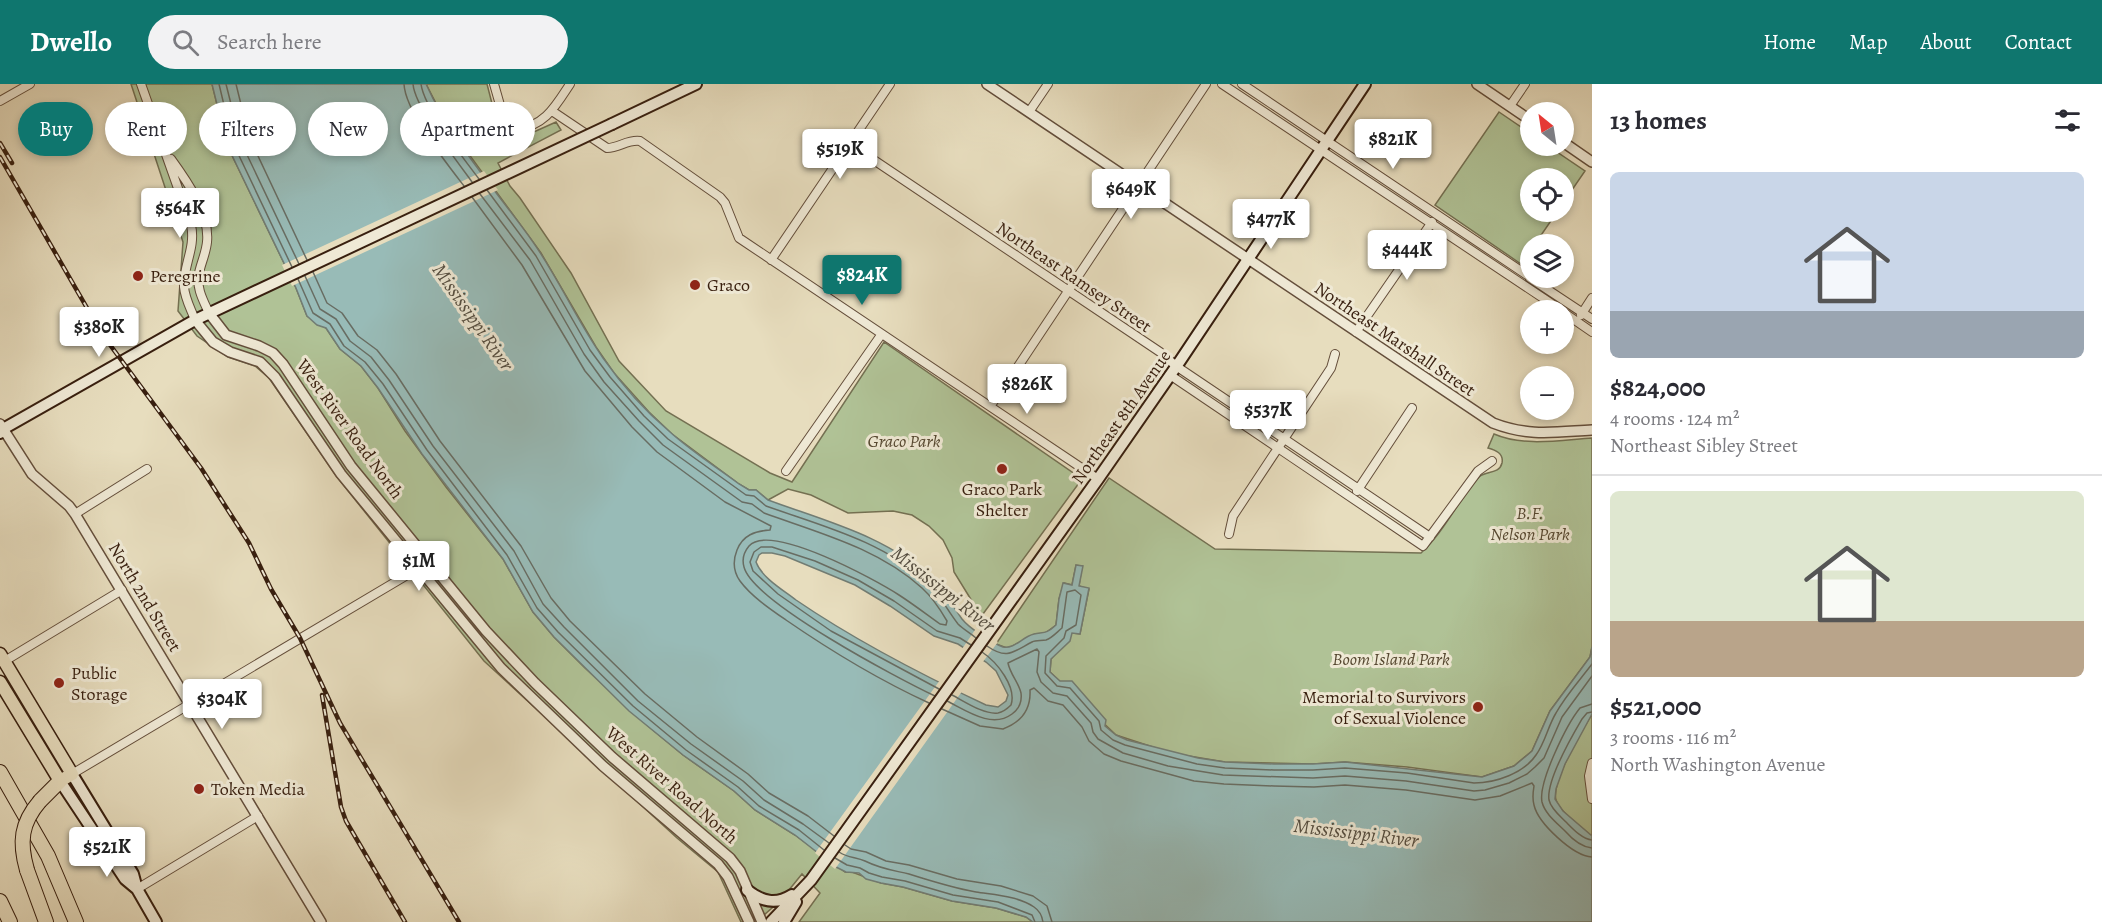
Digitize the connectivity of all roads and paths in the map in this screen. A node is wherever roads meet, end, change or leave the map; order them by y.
1 (30, 84) edge
2 (141, 84) edge
3 (494, 84) edge
4 (570, 84) edge
5 (696, 84) edge
6 (890, 84) edge
7 (987, 84) edge
8 (1048, 84) edge
9 (1206, 84) edge
10 (1222, 84) edge
11 (1242, 84) edge
12 (1365, 84) edge
13 (1477, 84) edge
14 (1525, 84) edge
15 (0, 101) edge
16 (147, 102) edge
17 (1510, 106) junction
18 (552, 111) junction
19 (1029, 112) junction
20 (1520, 113) edge
21 (850, 144) junction
22 (1324, 146) junction
23 (1574, 150) edge
24 (167, 156) edge
25 (168, 156) edge
26 (1592, 162) edge
27 (1138, 186) junction
28 (1437, 214) junction
29 (1430, 224) junction
30 (1247, 259) junction
31 (771, 260) junction
32 (1520, 271) edge
33 (1545, 288) edge
34 (1068, 292) junction
35 (1592, 298) edge
36 (1545, 300) edge
37 (1582, 312) junction
38 (209, 313) junction
39 (1592, 319) edge
40 (195, 320) junction
41 (1576, 321) joint
42 (1356, 332) junction
43 (1592, 332) edge
44 (881, 334) junction
45 (1335, 354) dead end
46 (1173, 370) junction
47 (990, 406) junction
48 (1412, 408) dead end
49 (1, 429) edge
50 (1592, 430) edge
51 (1284, 438) junction
52 (1279, 447) junction
53 (1492, 461) dead end
54 (147, 469) dead end
55 (786, 471) dead end
56 (1098, 479) junction
57 (1358, 488) junction
58 (1353, 497) junction
59 (75, 514) junction
60 (1229, 534) dead end
61 (1430, 537) junction
62 (429, 562) junction
63 (418, 568) junction
64 (122, 590) junction
65 (2, 660) edge
66 (0, 682) edge
67 (190, 704) junction
68 (612, 757) junction
69 (1592, 763) edge
70 (603, 766) junction
71 (0, 772) edge
72 (66, 778) junction
73 (1592, 799) edge
74 (258, 816) junction
75 (690, 824) junction
76 (682, 834) junction
77 (808, 883) junction
78 (137, 889) junction
79 (747, 890) junction
80 (0, 901) edge
81 (10, 922) edge
82 (46, 922) edge
83 (76, 922) edge
84 (156, 922) edge
85 (321, 922) edge
86 (749, 922) edge
87 (762, 922) edge
88 (771, 922) edge
89 (784, 922) edge

1 - 15 street
2 - 16 street, West River Road North
3 - 18 street
4 - 18 street
5 - 38 main road, bridge
6 - 21 street
7 - 19 street, Northeast Marshall Street
8 - 19 street
9 - 27 street
10 - 22 street
11 - 22 street
12 - 22 main road, Northeast 8th Avenue
13 - 17 street
14 - 17 street
17 - 20 street
18 - 31 street
19 - 27 street, Northeast Marshall Street
21 - 31 street
21 - 34 street, Northeast Ramsey Street
22 - 28 street
22 - 29 street
22 - 30 main road, Northeast 8th Avenue
23 - 26 street
24 - 40 street, West River Road North
25 - 38 street, West River Road North
27 - 30 street, Northeast Marshall Street
27 - 34 street
28 - 29 street
28 - 32 street
29 - 36 street
29 - 42 street
30 - 42 street, Northeast Marshall Street
30 - 46 main road, Northeast 8th Avenue
31 - 44 street
33 - 37 street
34 - 46 street, Northeast Ramsey Street
34 - 47 street
35 - 37 street
37 - 39 street
37 - 41 street
38 - 40 main road
38 - 62 street, West River Road North
40 - 49 main road
40 - 63 street, West River Road North
41 - 43 street
42 - 50 street, Northeast Marshall Street
44 - 47 street
44 - 55 street
45 - 51 street
46 - 51 street, Northeast Ramsey Street
46 - 52 street, Northeast Ramsey Street
46 - 56 main road, Northeast 8th Avenue
47 - 56 street
48 - 57 street
49 - 59 street, North 2nd Street
51 - 52 street
51 - 57 street, Northeast Ramsey Street
52 - 58 street, Northeast Ramsey Street
52 - 60 street
53 - 61 street
54 - 59 street
56 - 77 main road, Northeast 8th Avenue
57 - 58 street
57 - 61 street, Northeast Ramsey Street
58 - 61 street, Northeast Ramsey Street
59 - 64 street, North 2nd Street
62 - 63 street
62 - 68 street, West River Road North
63 - 67 street
63 - 70 street, West River Road North
64 - 65 street
64 - 67 street, North 2nd Street
65 - 72 main road
66 - 72 main road
67 - 72 street
67 - 74 street, North 2nd Street
68 - 70 street
68 - 75 street, West River Road North
69 - 73 street
70 - 76 street, West River Road North
71 - 83 highway
72 - 78 main road
72 - 82 highway, bridge
74 - 78 street
74 - 85 street, North 2nd Street
75 - 76 street
75 - 79 street, West River Road North
76 - 86 street, West River Road North
77 - 79 main road
77 - 88 main road
77 - 89 main road
78 - 84 main road
79 - 87 street, West River Road North
80 - 81 highway

